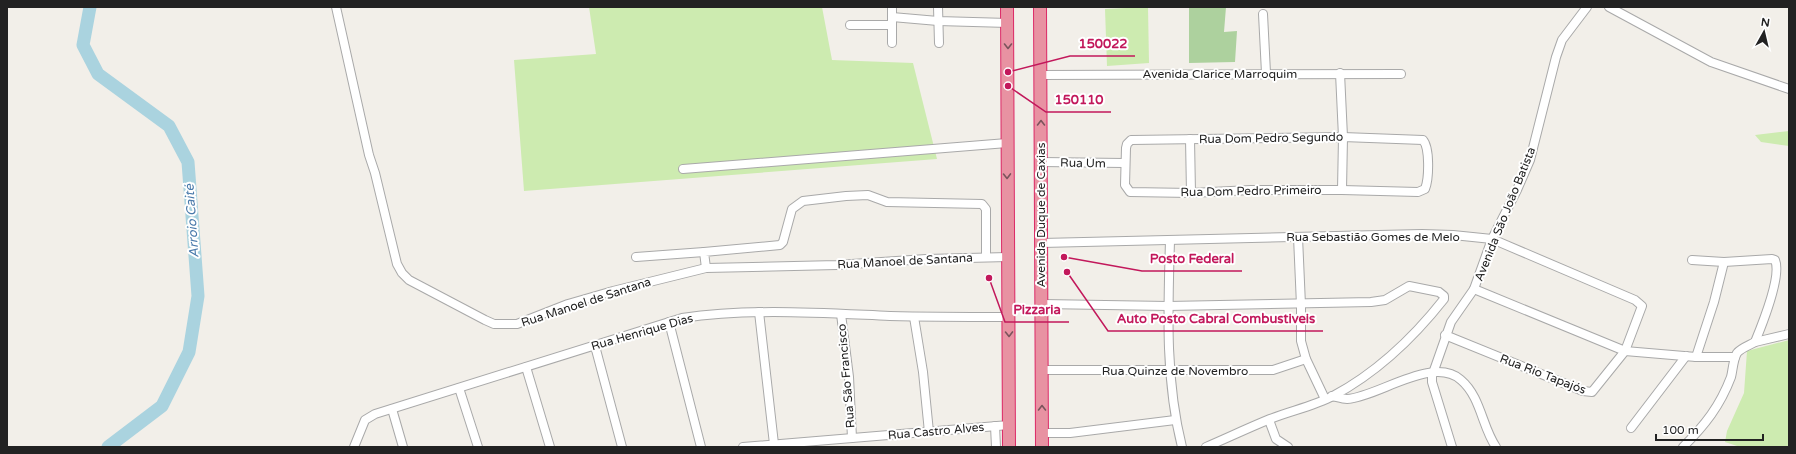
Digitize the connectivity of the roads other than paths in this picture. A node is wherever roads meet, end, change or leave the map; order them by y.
1 (336, 7) edge
2 (892, 7) edge
3 (938, 7) edge
4 (1008, 7) edge
5 (1040, 7) edge
6 (1587, 7) edge
7 (1609, 7) edge
8 (1263, 14) dead end
9 (892, 21) junction
10 (938, 21) junction
11 (1008, 23) junction
12 (850, 25) dead end
13 (892, 43) dead end
14 (939, 43) dead end
15 (1266, 73) junction
16 (1340, 73) junction
17 (1401, 74) dead end
18 (1040, 75) junction
19 (1789, 89) edge
20 (1343, 136) junction
21 (1190, 139) junction
22 (1007, 143) junction
23 (1126, 148) joint
24 (1041, 162) junction
25 (1124, 163) junction
26 (683, 169) dead end
27 (1342, 190) junction
28 (1418, 192) joint
29 (1191, 193) junction
30 (1298, 236) junction
31 (1492, 239) junction
32 (1170, 241) junction
33 (1042, 243) junction
34 (704, 252) junction
35 (636, 257) dead end
36 (986, 257) junction
37 (1008, 257) junction
38 (1692, 260) dead end
39 (1724, 262) junction
40 (706, 268) junction
41 (1474, 289) junction
42 (1042, 304) junction
43 (1301, 305) junction
44 (1168, 306) junction
45 (759, 312) junction
46 (840, 314) junction
47 (914, 317) junction
48 (1008, 317) junction
49 (670, 322) junction
50 (1789, 334) edge
51 (1445, 335) junction
52 (1755, 342) junction
53 (595, 346) junction
54 (1625, 351) junction
55 (1686, 356) junction
56 (1696, 356) junction
57 (1735, 357) junction
58 (1306, 358) junction
59 (526, 367) junction
60 (1042, 370) junction
61 (1170, 370) junction
62 (1433, 373) junction
63 (459, 388) junction
64 (1328, 397) junction
65 (392, 409) junction
66 (1175, 420) junction
67 (1269, 420) junction
68 (1009, 425) junction
69 (996, 426) junction
70 (1631, 428) dead end
71 (929, 432) junction
72 (1042, 433) junction
73 (852, 438) junction
74 (774, 444) junction
75 (354, 447) edge
76 (403, 447) edge
77 (478, 447) edge
78 (550, 447) edge
79 (622, 447) edge
80 (701, 447) edge
81 (743, 447) edge
82 (996, 447) edge
83 (1009, 447) edge
84 (1042, 447) edge
85 (1182, 447) edge
86 (1206, 447) edge
87 (1288, 447) edge
88 (1452, 447) edge
89 (1496, 447) edge
90 (1683, 447) edge

1 - 40 street, Rua Manoel de Santana
2 - 9 street
3 - 10 street
4 - 11 highway
5 - 18 highway, Avenida Duque de Caxias
6 - 31 street, Avenida São João Batista
7 - 19 street
8 - 15 street
9 - 10 street
9 - 12 street
9 - 13 street
10 - 11 street
10 - 14 street
11 -> 22 highway
15 - 16 street, Avenida Clarice Marroquim
15 - 18 street, Avenida Clarice Marroquim
16 - 17 street, Avenida Clarice Marroquim
16 - 20 street
24 -> 18 highway, Avenida Duque de Caxias
20 - 21 street, Rua Dom Pedro Segundo
20 - 27 street
20 - 28 street, Rua Dom Pedro Segundo
21 - 23 street, Rua Dom Pedro Segundo
21 - 29 street
22 - 26 street
22 -> 37 highway
23 - 25 street, Rua Dom Pedro Primeiro
24 - 25 street, Rua Um
24 - 33 highway, Avenida Duque de Caxias
25 - 29 street, Rua Dom Pedro Primeiro
27 - 28 street, Rua Dom Pedro Primeiro
27 - 29 street, Rua Dom Pedro Primeiro
30 - 31 street, Rua Sebastião Gomes de Melo
30 - 32 street, Rua Sebastião Gomes de Melo
30 - 43 street
31 - 41 street, Avenida São João Batista
31 - 54 street, Rua Sebastião Gomes de Melo
32 - 33 street, Rua Sebastião Gomes de Melo
32 - 44 street
33 - 42 highway, Avenida Duque de Caxias
34 - 35 street
34 - 36 street
34 - 40 street
36 - 37 street, Rua Manoel de Santana
36 - 40 street, Rua Manoel de Santana
37 - 48 highway
38 - 39 street
39 - 52 street
39 - 56 street
41 - 51 street, Avenida São João Batista
41 - 54 street
42 - 44 street
42 - 60 highway, Avenida Duque de Caxias
43 - 44 street
43 - 58 street
43 - 64 street
44 - 61 street
45 - 46 street, Rua Henrique Dias
45 - 49 street, Rua Henrique Dias
45 - 74 street
46 - 47 street, Rua Henrique Dias
46 - 73 street, Rua São Francisco
47 - 48 street, Rua Henrique Dias
47 - 71 street
48 -> 68 highway
49 - 53 street, Rua Henrique Dias
49 - 80 street
50 - 52 street
51 - 54 street, Rua Rio Tapajós
51 - 62 street, Avenida São João Batista
52 - 57 street
53 - 59 street, Rua Henrique Dias
53 - 79 street
54 - 55 street
55 - 56 street
55 - 70 street
56 - 57 street
57 - 90 street
58 - 61 street, Rua Quinze de Novembro
58 - 64 street
59 - 63 street, Rua Henrique Dias
59 - 78 street
60 - 61 street, Rua Quinze de Novembro
72 -> 60 highway, Avenida Duque de Caxias
61 - 66 street
62 - 64 street
62 - 88 street
62 - 89 street
63 - 65 street, Rua Henrique Dias
63 - 77 street
64 - 67 street
65 - 75 street, Rua Henrique Dias
65 - 76 street
66 - 72 street
66 - 85 street
67 - 86 street
67 - 87 street
68 - 69 street, Rua Castro Alves
68 - 83 highway
69 - 71 street, Rua Castro Alves
69 - 82 street
71 - 73 street, Rua Castro Alves
72 - 84 highway, Avenida Duque de Caxias
73 - 74 street, Rua Castro Alves
74 - 81 street, Rua Castro Alves

